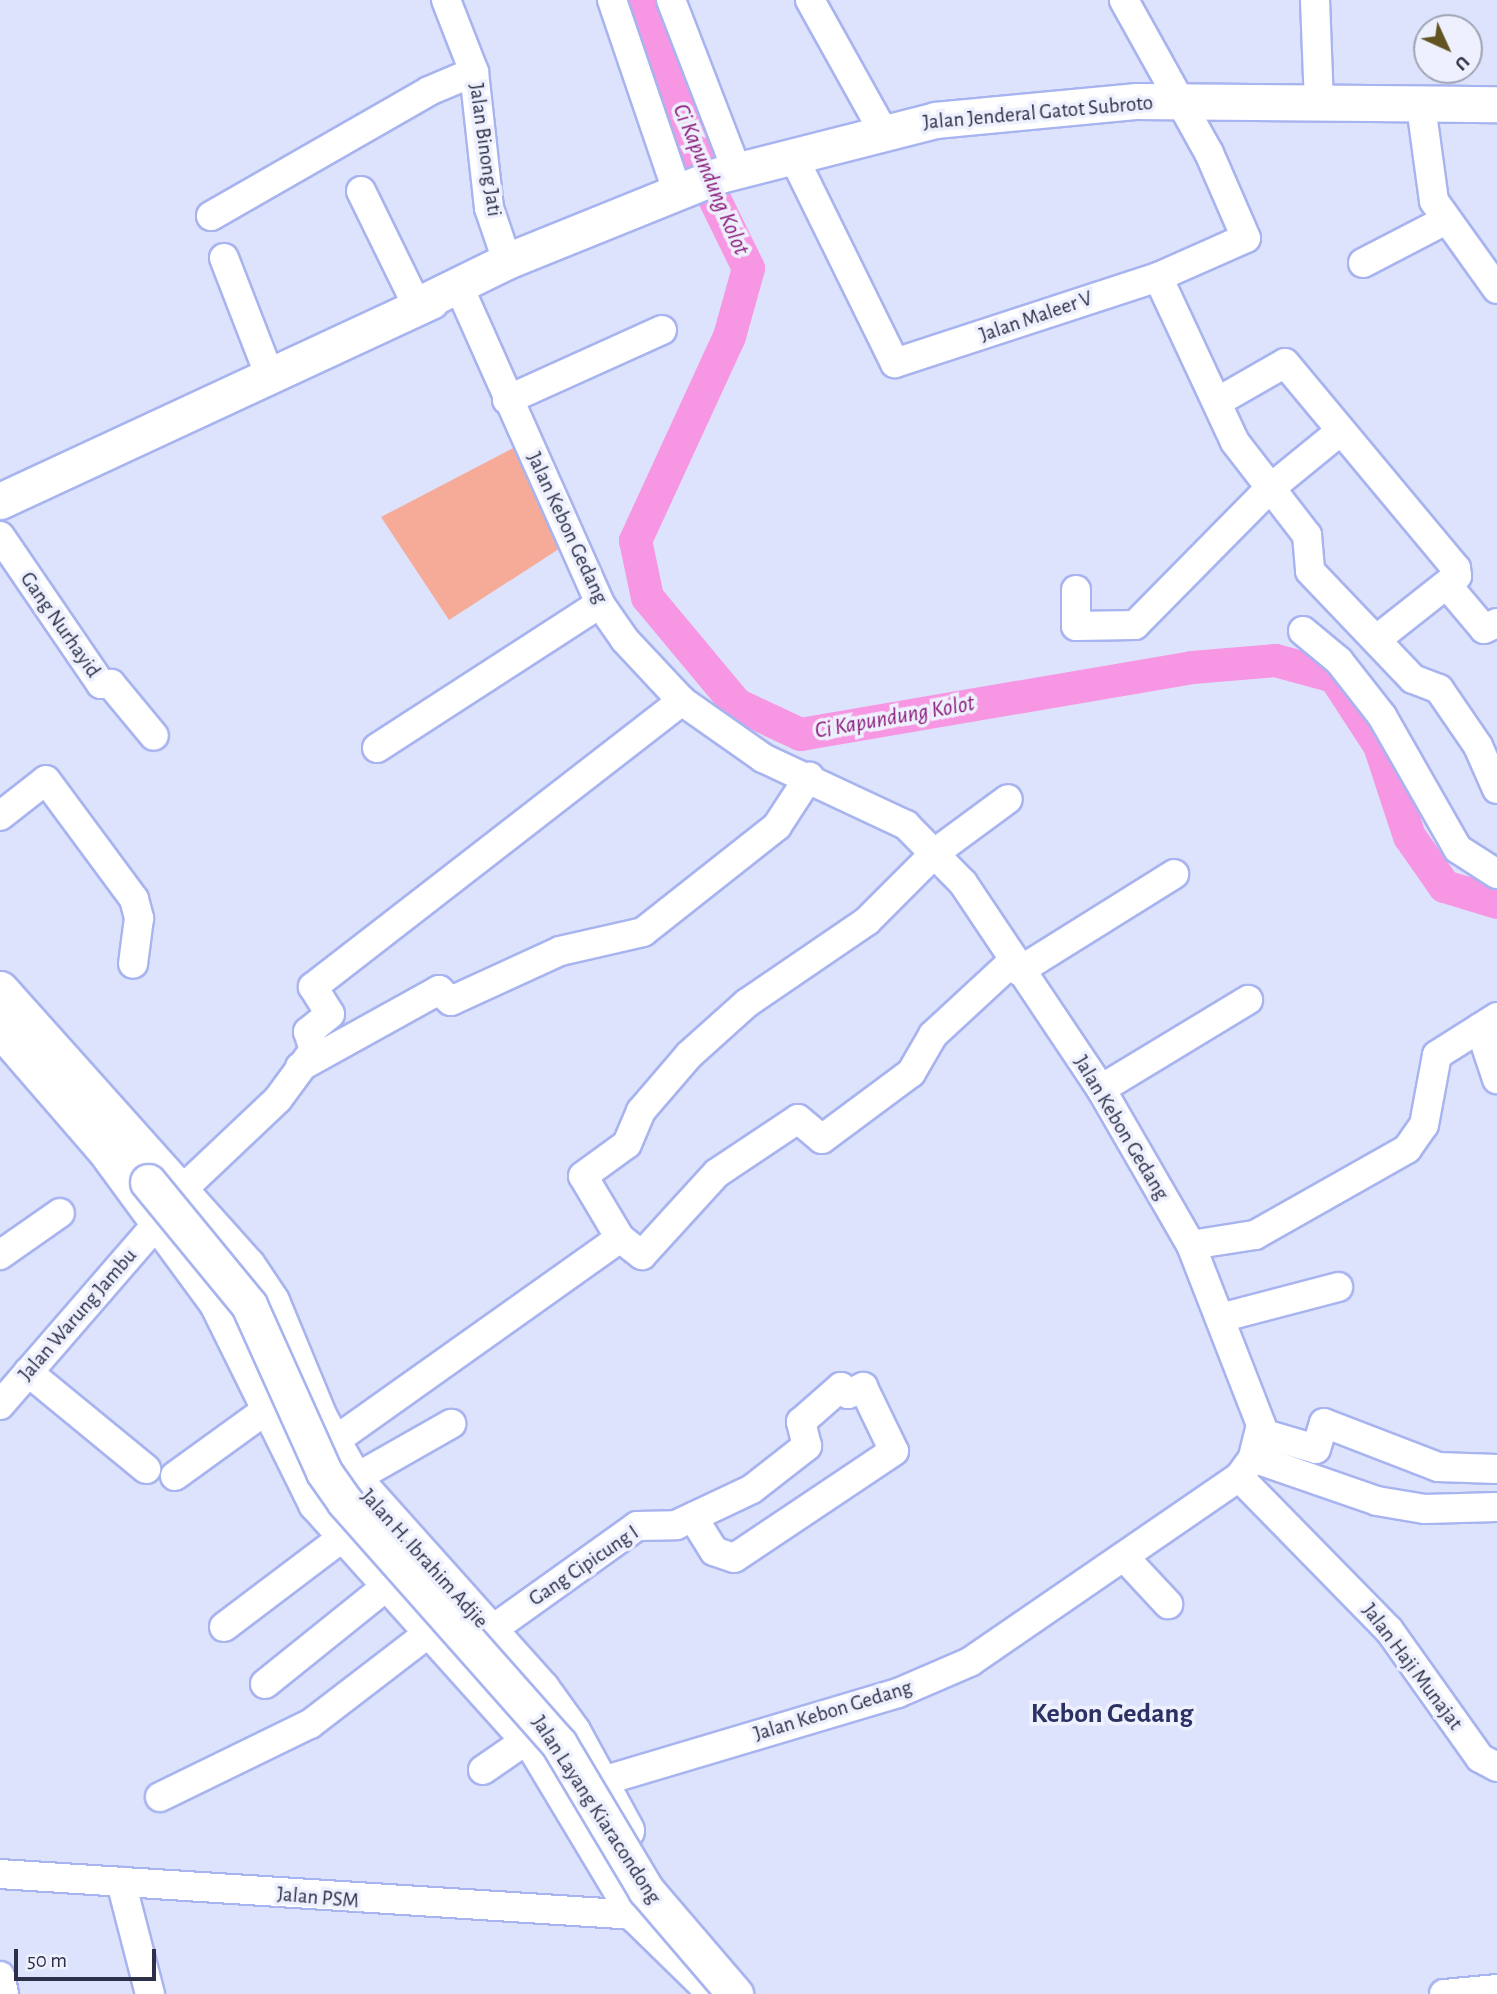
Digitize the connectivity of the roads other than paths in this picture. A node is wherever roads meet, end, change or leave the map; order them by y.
1 (446, 0) edge
2 (612, 0) edge
3 (671, 0) edge
4 (810, 0) edge
5 (1124, 0) edge
6 (1315, 0) edge
7 (474, 72) junction
8 (1178, 101) junction
9 (1497, 104) edge
10 (1319, 105) junction
11 (1421, 106) junction
12 (883, 131) junction
13 (793, 156) junction
14 (729, 173) junction
15 (680, 190) junction
16 (361, 191) dead end
17 (211, 216) dead end
18 (1444, 221) junction
19 (224, 258) dead end
20 (513, 260) junction
21 (1363, 263) dead end
22 (1158, 277) junction
23 (460, 289) junction
24 (1497, 289) edge
25 (413, 305) junction
26 (662, 330) dead end
27 (269, 374) junction
28 (507, 400) junction
29 (1217, 402) junction
30 (204, 405) junction
31 (1338, 433) junction
32 (1267, 491) junction
33 (0, 494) edge
34 (0, 501) edge
35 (0, 536) edge
36 (1447, 585) junction
37 (1076, 590) dead end
38 (600, 604) junction
39 (1497, 623) edge
40 (1303, 631) dead end
41 (1376, 640) junction
42 (682, 701) junction
43 (154, 736) dead end
44 (377, 748) dead end
45 (806, 772) junction
46 (1497, 789) edge
47 (1008, 799) dead end
48 (0, 816) edge
49 (936, 852) junction
50 (1495, 869) edge
51 (1174, 874) dead end
52 (134, 964) dead end
53 (1016, 966) junction
54 (0, 989) edge
55 (1248, 1000) dead end
56 (1489, 1022) edge
57 (0, 1029) edge
58 (298, 1072) junction
59 (1497, 1079) edge
60 (1101, 1089) junction
61 (114, 1143) junction
62 (184, 1188) junction
63 (60, 1213) dead end
64 (156, 1225) junction
65 (620, 1238) junction
66 (4, 1243) edge
67 (1191, 1245) junction
68 (1338, 1287) dead end
69 (1224, 1317) junction
70 (10, 1387) edge
71 (269, 1408) junction
72 (451, 1424) dead end
73 (333, 1442) junction
74 (1251, 1456) junction
75 (146, 1469) dead end
76 (1497, 1469) edge
77 (175, 1476) dead end
78 (354, 1479) junction
79 (1497, 1507) edge
80 (693, 1517) junction
81 (343, 1537) junction
82 (1126, 1559) junction
83 (388, 1585) junction
84 (1168, 1604) dead end
85 (224, 1627) dead end
86 (431, 1631) junction
87 (489, 1632) junction
88 (265, 1684) dead end
89 (528, 1740) junction
90 (1497, 1766) edge
91 (483, 1770) dead end
92 (602, 1782) junction
93 (160, 1797) dead end
94 (0, 1874) edge
95 (121, 1882) junction
96 (662, 1889) junction
97 (635, 1912) junction
98 (0, 1976) edge
99 (1497, 1989) edge
100 (748, 1993) edge
101 (1448, 1993) edge
102 (4, 1994) edge
103 (149, 1994) edge
104 (717, 1994) edge

1 - 7 street, Jalan Binong Jati
2 - 15 street
3 - 14 street
4 - 12 street
5 - 8 street
6 - 10 street
7 - 17 street
7 - 20 street, Jalan Binong Jati
8 - 10 main road, Jalan Jenderal Gatot Subroto
8 - 12 main road, Jalan Jenderal Gatot Subroto
8 - 22 street, Jalan Maleer V
9 - 11 main road, Jalan Jenderal Gatot Subroto
10 - 11 main road, Jalan Jenderal Gatot Subroto
11 - 18 street
12 - 13 main road, Jalan Jenderal Gatot Subroto
13 - 14 main road, Jalan Jenderal Gatot Subroto
13 - 22 street, Jalan Maleer V
14 - 15 main road, Jalan Jenderal Gatot Subroto
15 - 20 main road, Jalan Jenderal Gatot Subroto
16 - 25 street
18 - 21 street
18 - 24 street
19 - 27 street
20 - 23 main road, Jalan Jenderal Gatot Subroto
20 - 25 main road, Jalan Jenderal Gatot Subroto
22 - 29 street
23 - 25 main road, Jalan Jenderal Gatot Subroto
23 - 28 street, Jalan Kebon Gedang
25 - 27 main road, Jalan Jenderal Gatot Subroto
26 - 28 street
27 - 30 main road, Jalan Jenderal Gatot Subroto
28 - 38 street, Jalan Kebon Gedang
29 - 31 street
29 - 32 street
30 - 33 main road, Jalan Jenderal Gatot Subroto
30 - 34 main road, Jalan Jenderal Gatot Subroto
31 - 32 street
31 - 36 street
32 - 37 street
32 - 41 street
35 - 43 street, Gang Nurhayid
36 - 39 street
36 - 41 street
38 - 42 street, Jalan Kebon Gedang
38 - 44 street
40 - 50 street
41 - 46 street
42 - 45 street, Jalan Kebon Gedang
42 - 58 street
45 - 49 street, Jalan Kebon Gedang
45 - 58 street
47 - 49 street
48 - 52 street
49 - 53 street, Jalan Kebon Gedang
49 - 65 street
51 - 53 street
53 - 60 street, Jalan Kebon Gedang
53 - 65 street
54 - 61 main road, Jalan H. Ibrahim Adjie
55 - 60 street
56 - 59 street
56 - 67 street
57 - 61 main road, Jalan H. Ibrahim Adjie
58 - 62 street
60 - 67 street, Jalan Kebon Gedang
61 - 62 main road, Jalan H. Ibrahim Adjie
61 - 64 main road, Jalan H. Ibrahim Adjie
61 - 100 main road, Jalan Layang Kiaracondong, bridge
62 - 73 main road, Jalan H. Ibrahim Adjie
63 - 66 street
64 - 70 street, Jalan Warung Jambu
64 - 71 main road, Jalan H. Ibrahim Adjie
65 - 73 street
67 - 69 street, Jalan Kebon Gedang
68 - 69 street
69 - 74 street, Jalan Kebon Gedang
70 - 75 street
71 - 77 street
71 - 81 main road, Jalan H. Ibrahim Adjie
72 - 78 street
73 - 78 main road, Jalan H. Ibrahim Adjie
74 - 76 street
74 - 79 street
74 - 82 street, Jalan Kebon Gedang
74 - 90 street, Jalan Haji Munajat
78 - 87 main road, Jalan H. Ibrahim Adjie
80 - 80 street, Gang Cipicung I
80 - 87 street, Gang Cipicung I
81 - 83 main road, Jalan H. Ibrahim Adjie
81 - 85 street
82 - 84 street
82 - 92 street, Jalan Kebon Gedang
83 - 86 main road, Jalan H. Ibrahim Adjie
83 - 88 street
86 - 89 main road, Jalan H. Ibrahim Adjie
86 - 93 street
87 - 92 main road, Jalan H. Ibrahim Adjie
89 - 91 street
89 - 97 main road, Jalan H. Ibrahim Adjie
92 - 96 main road, Jalan H. Ibrahim Adjie
94 - 95 street, Jalan PSM
95 - 97 street, Jalan PSM
95 - 103 street
96 - 97 main road
96 - 100 main road, Jalan H. Ibrahim Adjie
97 - 104 main road, Jalan H. Ibrahim Adjie
98 - 102 street
99 - 101 street

